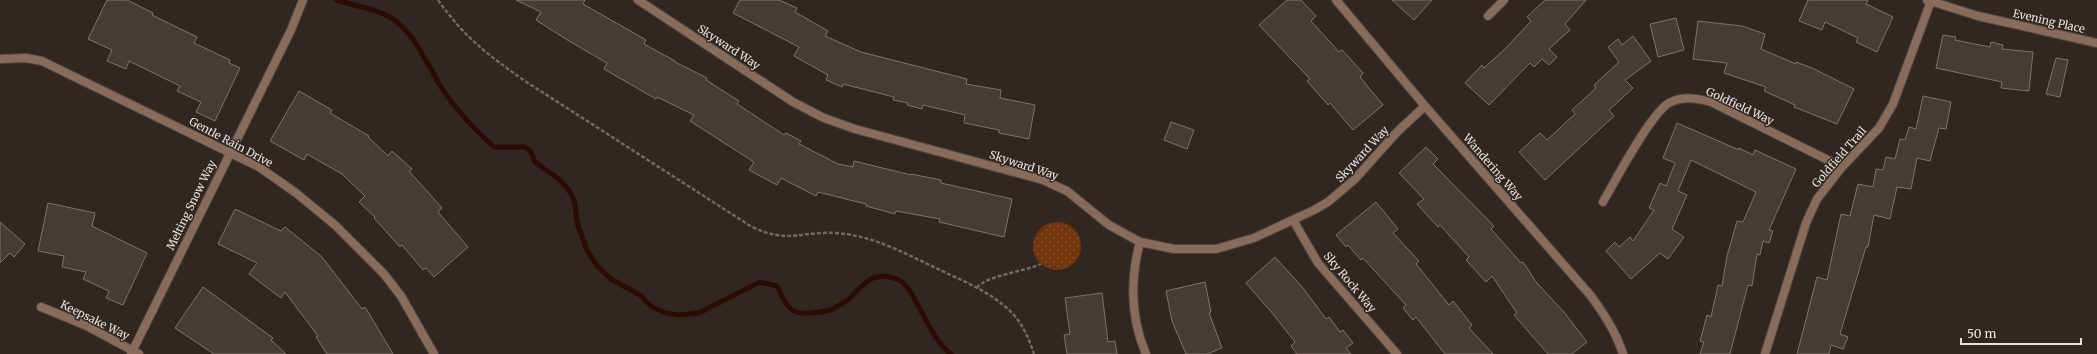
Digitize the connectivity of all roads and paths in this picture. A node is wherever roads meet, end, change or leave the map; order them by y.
1 (302, 0) edge
2 (438, 0) edge
3 (638, 0) edge
4 (1336, 0) edge
5 (1504, 0) edge
6 (1929, 1) edge
7 (1488, 16) dead end
8 (2097, 43) edge
9 (0, 59) edge
10 (1425, 106) junction
11 (230, 152) junction
12 (1842, 167) junction
13 (1603, 202) dead end
14 (1293, 220) junction
15 (1140, 242) junction
16 (1041, 264) dead end
17 (977, 288) junction
18 (40, 306) dead end
19 (134, 353) edge
20 (434, 354) edge
21 (1034, 354) edge
22 (1146, 354) edge
23 (1397, 354) edge
24 (1623, 354) edge
25 (1766, 354) edge

1 - 11 street, Melting Snow Way
2 - 17 path
3 - 15 street, Skyward Way
4 - 10 street, Wandering Way
5 - 7 street
6 - 8 street, Evening Place
6 - 12 street, Goldfield Trail
9 - 11 street, Gentle Rain Drive
10 - 14 street, Skyward Way
10 - 24 street, Wandering Way
11 - 19 street, Melting Snow Way
11 - 20 street, Gentle Rain Drive
12 - 13 street, Goldfield Way
12 - 25 street, Goldfield Trail
14 - 15 street, Skyward Way
14 - 23 street, Sky Rock Way
15 - 22 street
16 - 17 path
17 - 21 path
18 - 19 street, Keepsake Way

